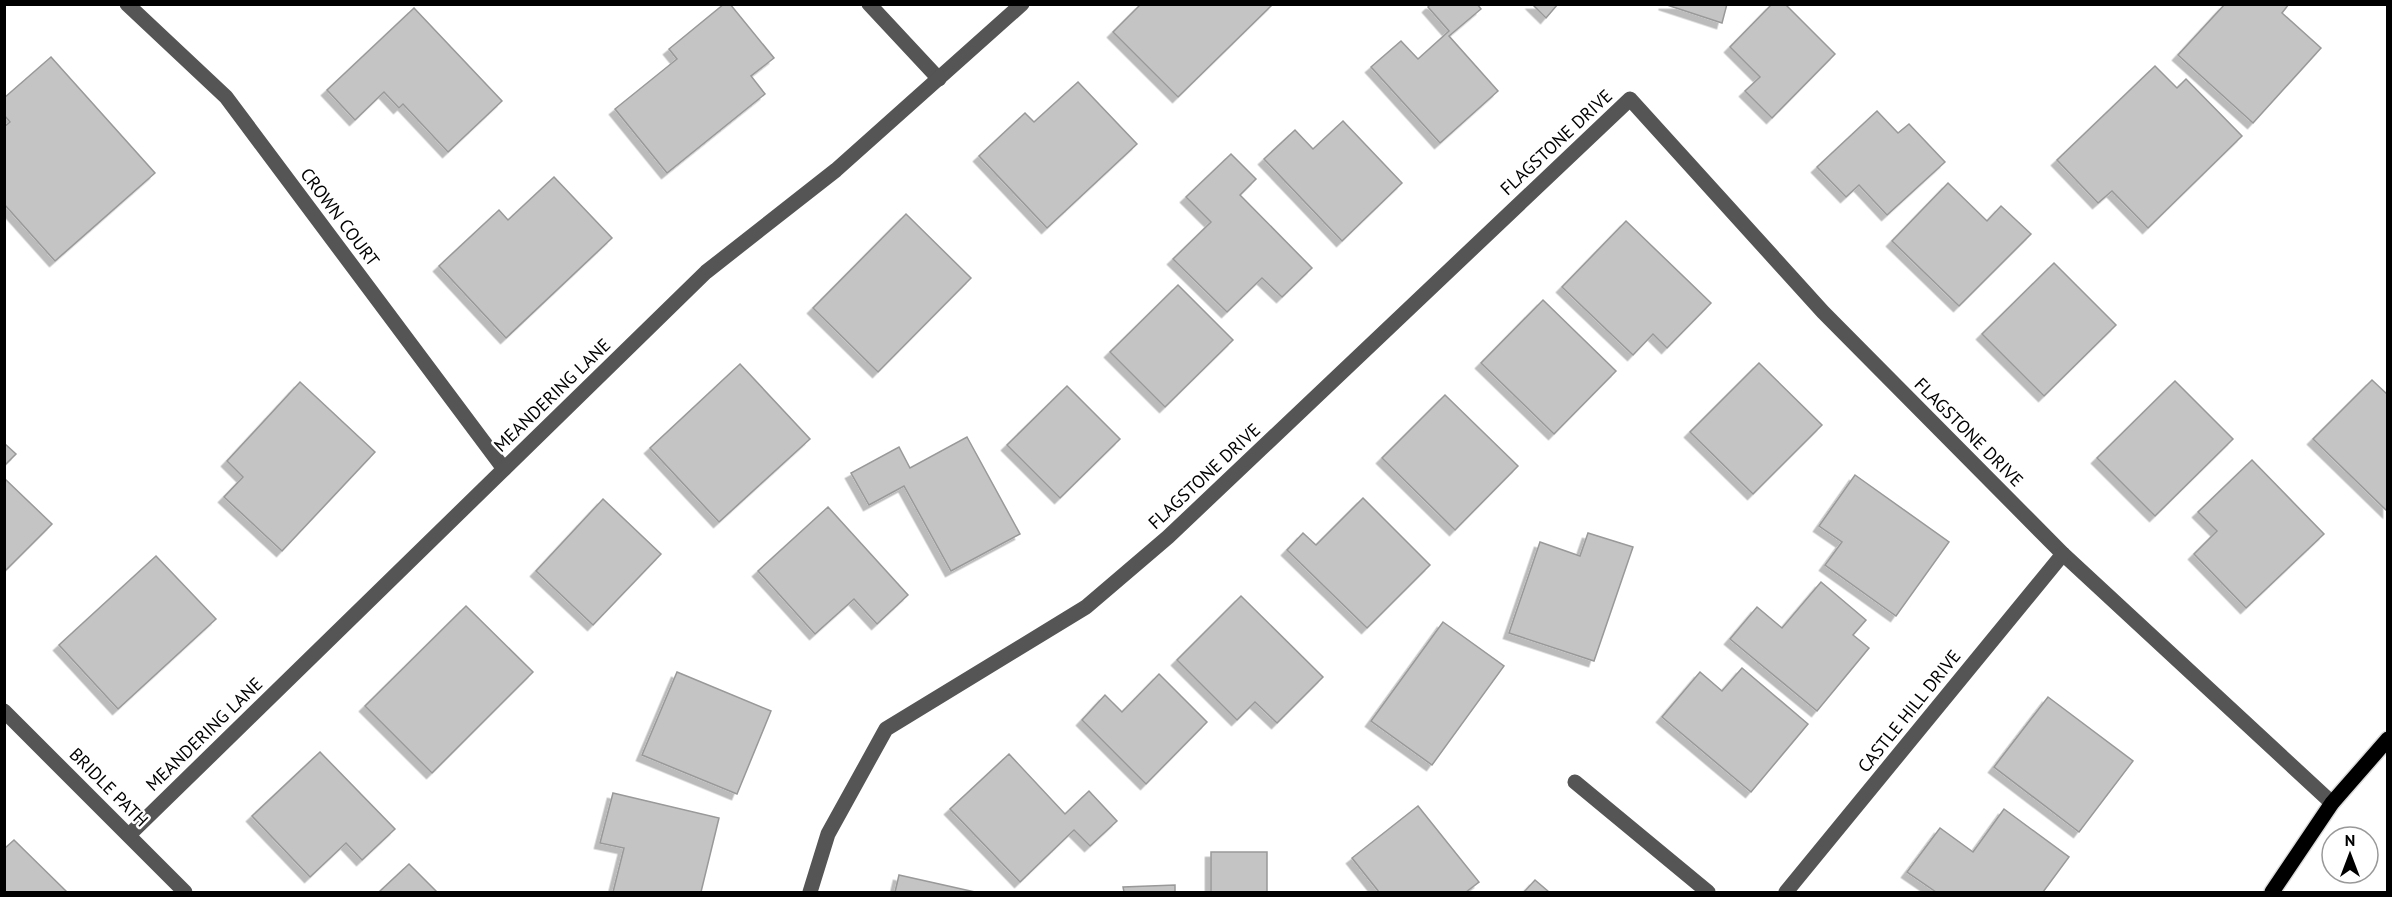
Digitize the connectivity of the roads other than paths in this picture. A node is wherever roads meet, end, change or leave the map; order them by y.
1 (127, 4) edge
2 (869, 4) edge
3 (1022, 4) edge
4 (939, 79) junction
5 (504, 469) junction
6 (2063, 554) junction
7 (4, 711) edge
8 (2388, 739) edge
9 (1575, 782) dead end
10 (2332, 803) junction
11 (129, 835) junction
12 (184, 892) edge
13 (810, 892) edge
14 (1708, 892) edge
15 (1786, 892) edge
16 (2272, 892) edge

1 - 5 street, CROWN COURT
2 - 4 street
3 - 4 street, MEANDERING LANE
4 - 5 street, MEANDERING LANE
5 - 11 street, MEANDERING LANE
6 - 10 street, FLAGSTONE DRIVE
6 - 13 street, FLAGSTONE DRIVE
6 - 15 street, CASTLE HILL DRIVE
7 - 11 street, BRIDLE PATH
8 - 10 main road
9 - 14 street
10 - 16 main road
11 - 12 street, BRIDLE PATH

